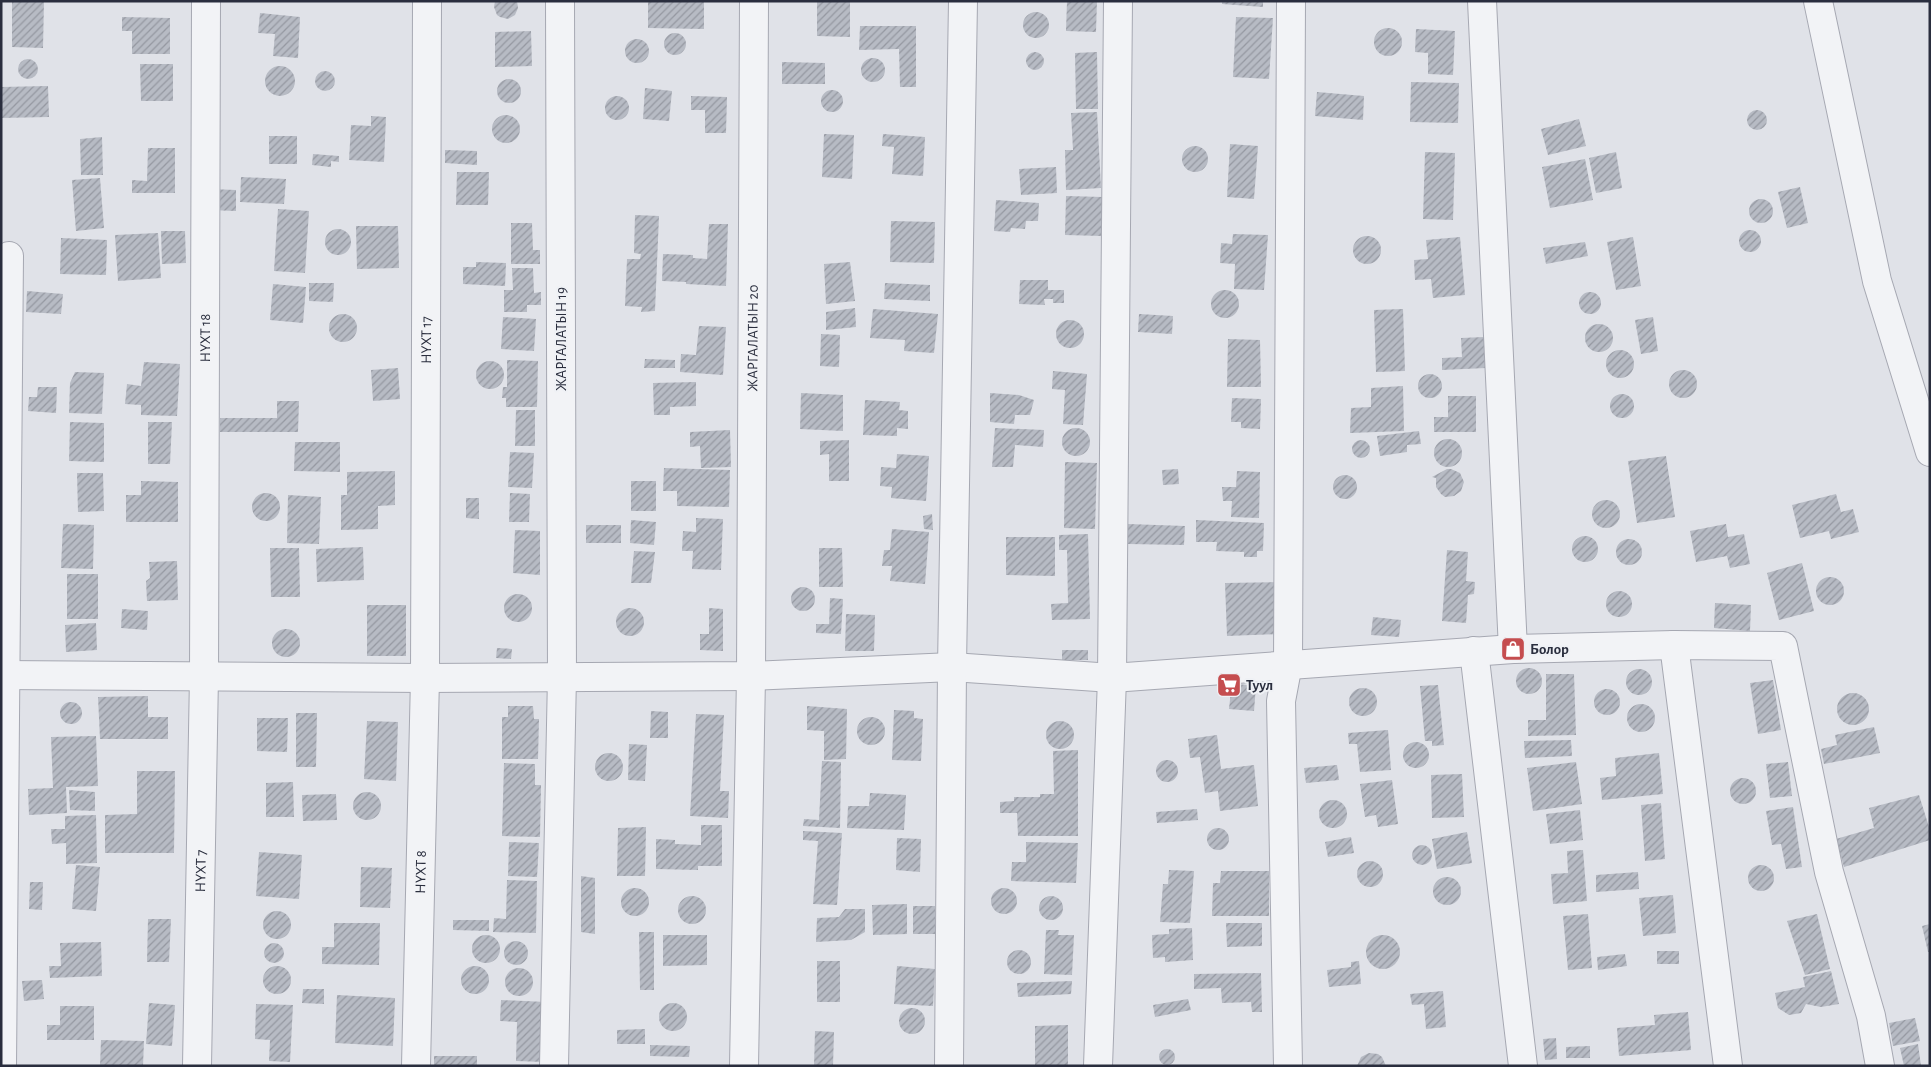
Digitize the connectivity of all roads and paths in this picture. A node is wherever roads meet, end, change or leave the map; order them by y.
1 (206, 1) edge
2 (426, 1) edge
3 (560, 1) edge
4 (754, 1) edge
5 (963, 1) edge
6 (1118, 1) edge
7 (1291, 1) edge
8 (1482, 1) edge
9 (1818, 1) edge
10 (9, 256) dead end
11 (1930, 452) edge
12 (1674, 645) junction
13 (1513, 648) junction
14 (1474, 651) junction
15 (1288, 664) junction
16 (952, 667) junction
17 (4, 675) edge
18 (204, 676) junction
19 (562, 676) junction
20 (751, 676) junction
21 (426, 678) junction
22 (1112, 678) junction
23 (2, 1066) edge
24 (197, 1066) edge
25 (416, 1066) edge
26 (554, 1066) edge
27 (744, 1066) edge
28 (949, 1066) edge
29 (1098, 1066) edge
30 (1288, 1066) edge
31 (1523, 1066) edge
32 (1728, 1066) edge
33 (1880, 1066) edge

1 - 18 street, НҮХТ 18
2 - 21 street, НҮХТ 17
3 - 19 street, ЖАРГАЛАТЫН 19
4 - 20 street, ЖАРГАЛАТЫН 20
5 - 16 street
6 - 22 street
7 - 15 street
8 - 13 street
9 - 11 street
10 - 17 street
12 - 13 street
12 - 32 street
12 - 33 street
13 - 14 street
14 - 15 street
14 - 31 street
15 - 22 street
15 - 30 street
16 - 20 street
16 - 22 street
16 - 28 street
17 - 18 street
17 - 23 street
18 - 21 street
18 - 24 street, НҮХТ 7
19 - 20 street
19 - 21 street
19 - 26 street, ЖАРГАЛАТЫН 19
20 - 27 street, ЖАРГАЛАТЫН 20
21 - 25 street, НҮХТ 8
22 - 29 street

